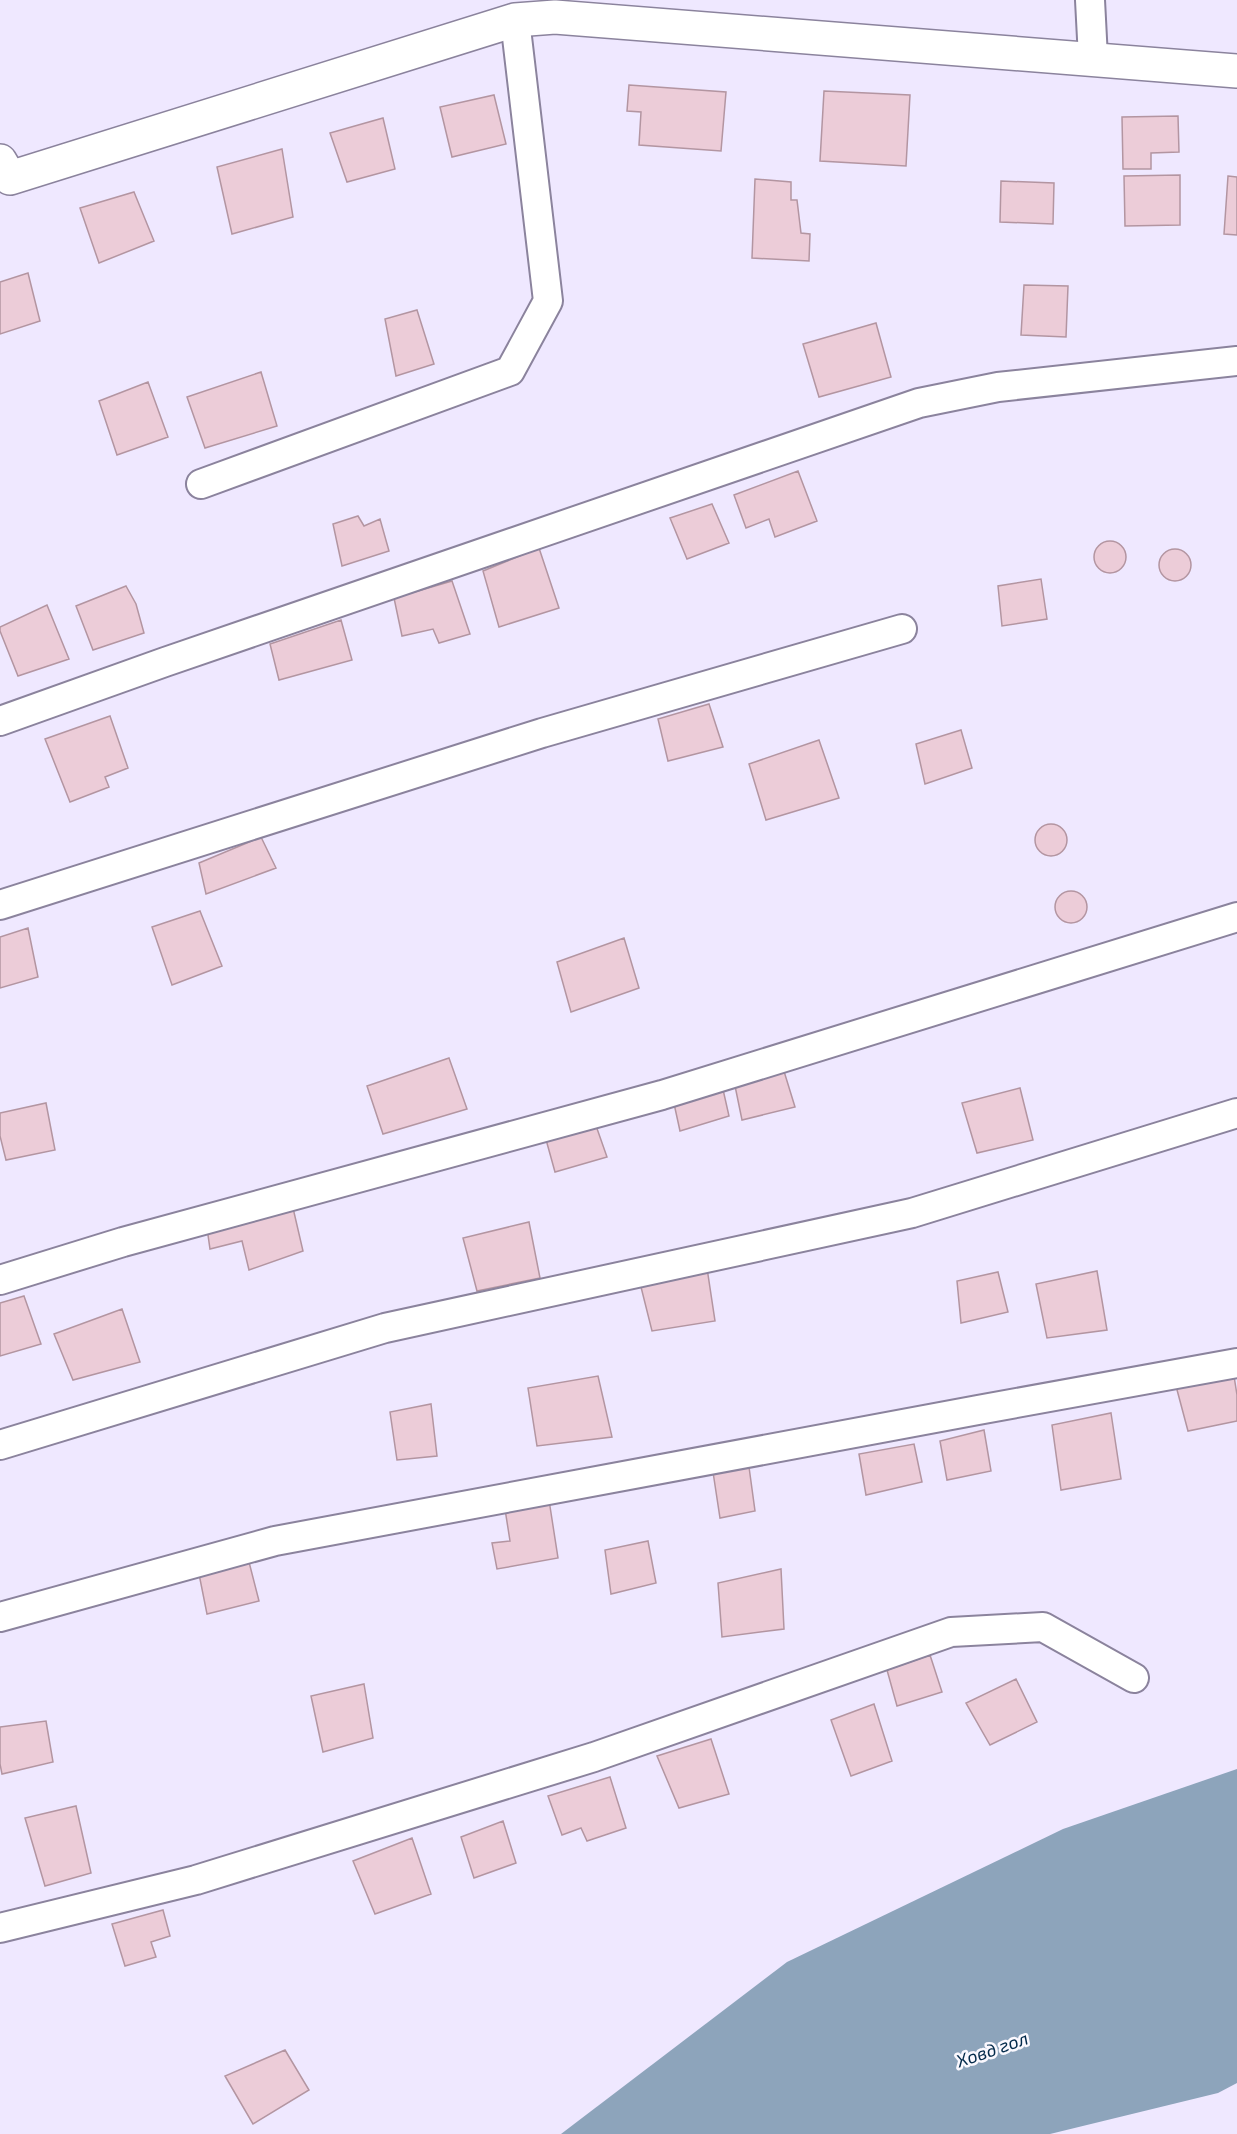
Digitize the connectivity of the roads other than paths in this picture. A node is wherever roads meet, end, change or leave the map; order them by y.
1 (1090, 0) edge
2 (515, 20) junction
3 (1094, 58) junction
4 (1237, 71) edge
5 (3, 174) edge
6 (1237, 361) edge
7 (201, 484) dead end
8 (902, 629) dead end
9 (0, 722) edge
10 (0, 905) edge
11 (1237, 917) edge
12 (1237, 1113) edge
13 (0, 1280) edge
14 (1237, 1363) edge
15 (0, 1445) edge
16 (0, 1617) edge
17 (1134, 1678) dead end
18 (0, 1928) edge

1 - 3 street
2 - 3 street
2 - 5 street
2 - 7 street
3 - 4 street
6 - 9 street
8 - 10 street
11 - 13 street
12 - 15 street
14 - 16 street
17 - 18 street

